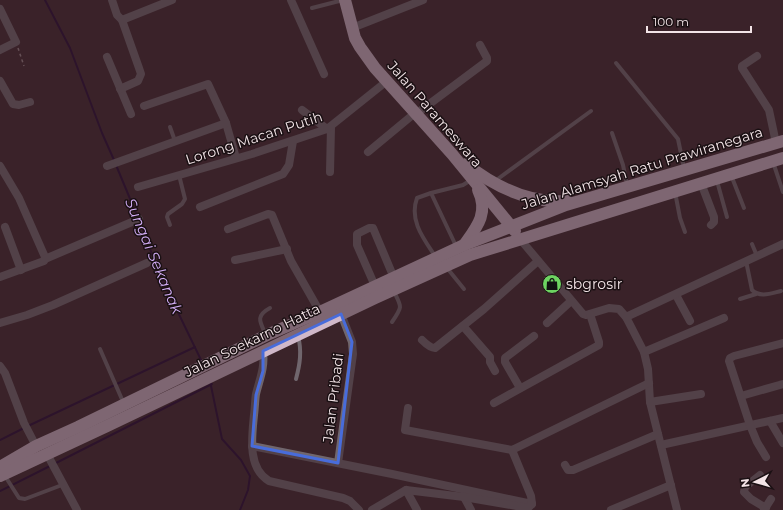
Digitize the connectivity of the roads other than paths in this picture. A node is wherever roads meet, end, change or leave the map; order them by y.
1 (112, 0) edge
2 (172, 0) edge
3 (291, 0) edge
4 (344, 0) edge
5 (423, 0) edge
6 (312, 8) dead end
7 (0, 9) edge
8 (122, 20) junction
9 (352, 28) junction
10 (480, 45) dead end
11 (0, 50) edge
12 (757, 56) dead end
13 (107, 57) dead end
14 (616, 63) dead end
15 (324, 74) dead end
16 (0, 80) edge
17 (387, 81) junction
18 (120, 90) junction
19 (30, 102) dead end
20 (144, 106) dead end
21 (302, 110) dead end
22 (591, 111) dead end
23 (416, 113) junction
24 (131, 114) dead end
25 (226, 123) junction
26 (170, 128) dead end
27 (329, 128) junction
28 (612, 133) dead end
29 (175, 141) junction
30 (293, 141) junction
31 (780, 142) edge
32 (368, 152) dead end
33 (452, 154) junction
34 (236, 158) junction
35 (778, 159) edge
36 (108, 165) dead end
37 (0, 166) edge
38 (684, 170) junction
39 (330, 172) dead end
40 (731, 174) junction
41 (179, 175) junction
42 (716, 178) junction
43 (472, 179) junction
44 (494, 182) junction
45 (701, 183) junction
46 (138, 187) dead end
47 (628, 187) junction
48 (675, 191) junction
49 (783, 192) edge
50 (431, 193) junction
51 (584, 200) junction
52 (626, 206) junction
53 (200, 207) dead end
54 (744, 208) dead end
55 (728, 217) dead end
56 (139, 219) dead end
57 (170, 225) dead end
58 (711, 225) dead end
59 (510, 226) junction
60 (5, 227) dead end
61 (228, 229) dead end
62 (685, 232) dead end
63 (520, 239) junction
64 (752, 244) dead end
65 (783, 244) edge
66 (460, 246) junction
67 (287, 249) junction
68 (758, 256) junction
69 (436, 258) junction
70 (45, 259) junction
71 (235, 260) dead end
72 (538, 261) junction
73 (746, 261) junction
74 (147, 263) dead end
75 (446, 266) junction
76 (21, 270) junction
77 (0, 277) edge
78 (394, 278) junction
79 (375, 286) junction
80 (464, 289) dead end
81 (393, 290) junction
82 (781, 291) dead end
83 (756, 294) junction
84 (676, 295) junction
85 (740, 299) dead end
86 (571, 301) junction
87 (270, 308) dead end
88 (320, 312) junction
89 (341, 314) junction
90 (590, 314) junction
91 (626, 317) junction
92 (724, 318) dead end
93 (690, 321) dead end
94 (392, 322) dead end
95 (0, 323) edge
96 (547, 323) dead end
97 (463, 326) junction
98 (266, 335) junction
99 (298, 335) junction
100 (534, 336) dead end
101 (422, 340) dead end
102 (783, 343) edge
103 (100, 349) dead end
104 (263, 351) junction
105 (644, 352) junction
106 (0, 366) edge
107 (217, 366) junction
108 (495, 371) dead end
109 (202, 374) junction
110 (296, 379) dead end
111 (649, 383) junction
112 (783, 384) edge
113 (520, 388) junction
114 (701, 394) dead end
115 (741, 396) junction
116 (650, 402) junction
117 (494, 403) dead end
118 (124, 404) junction
119 (408, 408) dead end
120 (783, 418) edge
121 (770, 421) junction
122 (750, 425) junction
123 (658, 434) junction
124 (783, 442) edge
125 (36, 446) junction
126 (252, 446) junction
127 (661, 446) junction
128 (512, 450) junction
129 (766, 457) dead end
130 (52, 462) junction
131 (338, 463) junction
132 (565, 465) dead end
133 (3, 475) edge
134 (760, 475) dead end
135 (62, 484) junction
136 (671, 485) junction
137 (406, 490) junction
138 (464, 497) junction
139 (771, 499) dead end
140 (532, 504) junction
141 (765, 509) edge
142 (77, 510) edge
143 (358, 510) edge
144 (372, 510) edge
145 (417, 510) edge
146 (470, 510) edge
147 (611, 510) edge
148 (677, 510) edge

1 - 8 street
2 - 8 street
3 - 15 street
4 - 6 lane
4 - 9 highway, Jalan Parameswara
5 - 9 street
7 - 11 street
8 - 18 street
9 - 17 highway, Jalan Parameswara
10 - 23 street
12 - 31 street
13 - 18 street
14 - 38 lane
16 - 19 street
17 - 23 highway, Jalan Parameswara
17 - 27 street, Lorong Macan Putih
18 - 24 street
20 - 25 street
21 - 27 street
22 - 44 lane
23 - 32 street
23 - 33 highway, Jalan Parameswara
25 - 29 street
25 - 34 street
26 - 29 lane
27 - 30 street, Lorong Macan Putih
27 - 39 street
28 - 47 lane
29 - 36 street
30 - 34 street, Lorong Macan Putih
30 - 53 street
31 - 38 highway, Jalan Alamsyah Ratu Prawiranegara
33 - 43 highway, Jalan Parameswara
33 - 44 highway
34 - 41 street, Lorong Macan Putih
35 - 40 highway
35 - 49 lane
37 - 70 street
38 - 47 highway, Jalan Alamsyah Ratu Prawiranegara
40 - 42 highway
40 - 54 lane
41 - 46 street, Lorong Macan Putih
41 - 57 lane
42 - 45 highway
42 - 55 lane
43 - 50 lane
43 - 59 highway, Jalan Parameswara
43 - 66 highway
44 - 51 highway
45 - 48 highway
45 - 58 street
47 - 51 highway, Jalan Alamsyah Ratu Prawiranegara
48 - 52 highway
48 - 62 lane
50 - 66 lane
50 - 69 lane
51 - 59 highway, Jalan Alamsyah Ratu Prawiranegara
52 - 59 highway
52 - 63 highway
56 - 70 street
59 - 63 highway, Jalan Parameswara
59 - 66 highway, Jalan Soekarno Hatta
60 - 76 street
61 - 67 street
63 - 72 street
63 - 75 highway, Jalan Soekarno Hatta
64 - 68 lane
65 - 68 street
66 - 69 highway, Jalan Soekarno Hatta
67 - 71 street
67 - 88 street
68 - 73 street
69 - 78 highway, Jalan Soekarno Hatta
70 - 76 street
72 - 86 street
72 - 97 street
73 - 83 lane
73 - 84 street
74 - 95 street
75 - 80 lane
75 - 81 highway, Jalan Soekarno Hatta
76 - 77 street
78 - 79 highway, Jalan Soekarno Hatta
78 - 79 street
79 - 88 highway, Jalan Soekarno Hatta
81 - 89 highway, Jalan Soekarno Hatta
81 - 94 lane
82 - 83 lane
83 - 85 lane
84 - 91 street
84 - 93 street
86 - 90 street
86 - 96 street
87 - 98 lane
88 - 98 highway, Jalan Soekarno Hatta
89 - 99 highway, Jalan Soekarno Hatta
89 - 131 street, Jalan Pribadi
90 - 91 street
90 - 113 street
91 - 105 street
92 - 105 street
97 - 101 street
97 - 108 street
98 - 107 highway, Jalan Soekarno Hatta
99 - 104 highway, Jalan Soekarno Hatta
99 - 110 lane
100 - 113 street
102 - 115 street
103 - 118 lane
104 - 107 highway, Jalan Soekarno Hatta
104 - 126 street
105 - 111 street
106 - 125 street
107 - 109 highway, Jalan Soekarno Hatta
109 - 118 highway, Jalan Soekarno Hatta
109 - 130 highway, Jalan Soekarno Hatta
111 - 116 street
111 - 128 street
112 - 115 street
113 - 117 street
114 - 116 street
115 - 122 street
116 - 123 street
118 - 125 highway, Jalan Soekarno Hatta
119 - 128 street
120 - 121 street
121 - 122 street
121 - 124 street
122 - 127 street
122 - 129 street
123 - 127 street
123 - 132 street
125 - 133 highway, Jalan Soekarno Hatta
126 - 131 street
126 - 143 street
127 - 136 street
128 - 140 street
130 - 133 highway, Jalan Soekarno Hatta
130 - 135 street
131 - 140 street
133 - 135 lane
134 - 141 street
135 - 142 street
136 - 147 street
136 - 148 street
137 - 138 street
137 - 144 street
137 - 145 street
138 - 140 street
138 - 146 street
139 - 141 street

